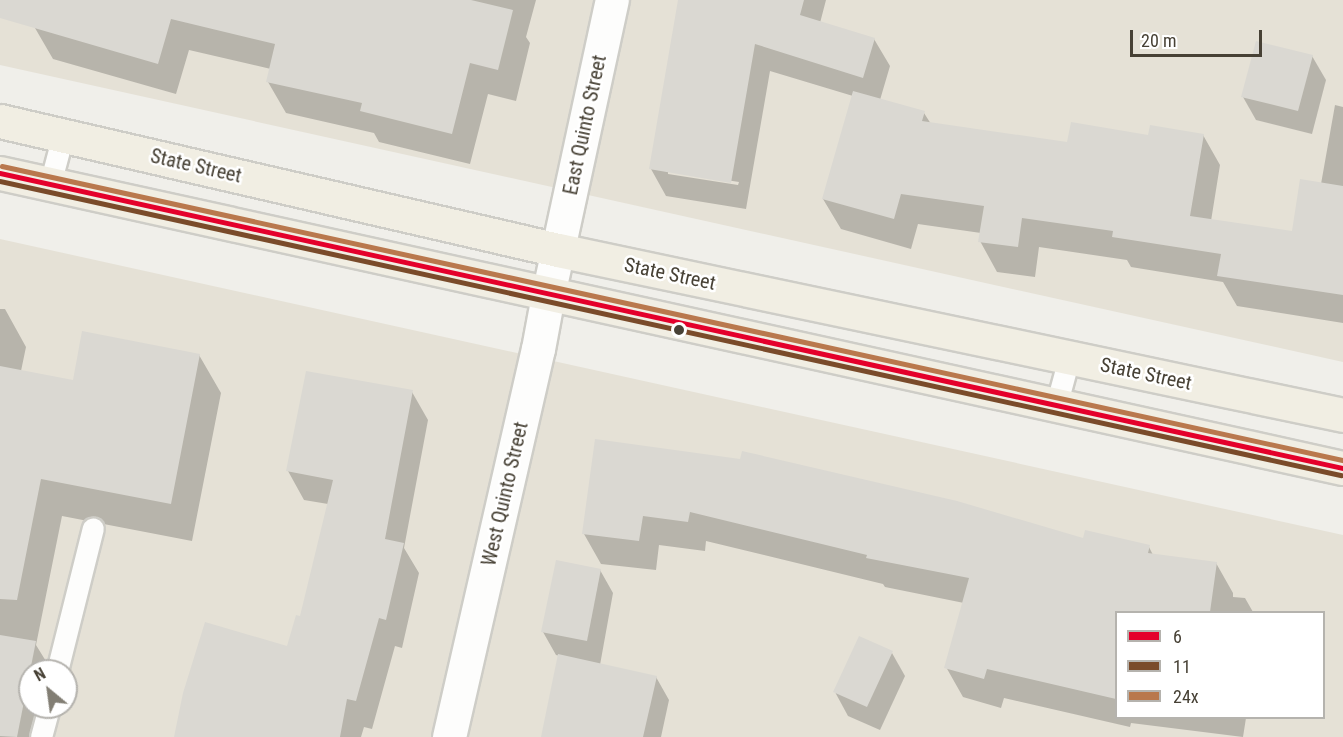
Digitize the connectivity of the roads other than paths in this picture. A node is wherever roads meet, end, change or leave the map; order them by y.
1 (612, 0) edge
2 (0, 121) edge
3 (63, 135) junction
4 (0, 173) edge
5 (50, 184) junction
6 (558, 250) junction
7 (548, 295) junction
8 (1069, 358) junction
9 (1056, 406) junction
10 (1343, 415) edge
11 (1343, 468) edge
12 (93, 528) dead end
13 (60, 659) edge
14 (46, 719) edge
15 (41, 737) edge
16 (449, 737) edge

1 - 6 street, East Quinto Street
2 - 3 main road, State Street
3 - 5 lane
3 - 6 main road, State Street
4 - 5 main road
5 - 7 main road
6 - 7 street, West Quinto Street
6 - 8 main road, State Street
7 - 9 main road
7 - 16 street, West Quinto Street
8 - 9 lane
8 - 10 main road, State Street
9 - 11 main road
12 - 13 lane
14 - 15 lane

